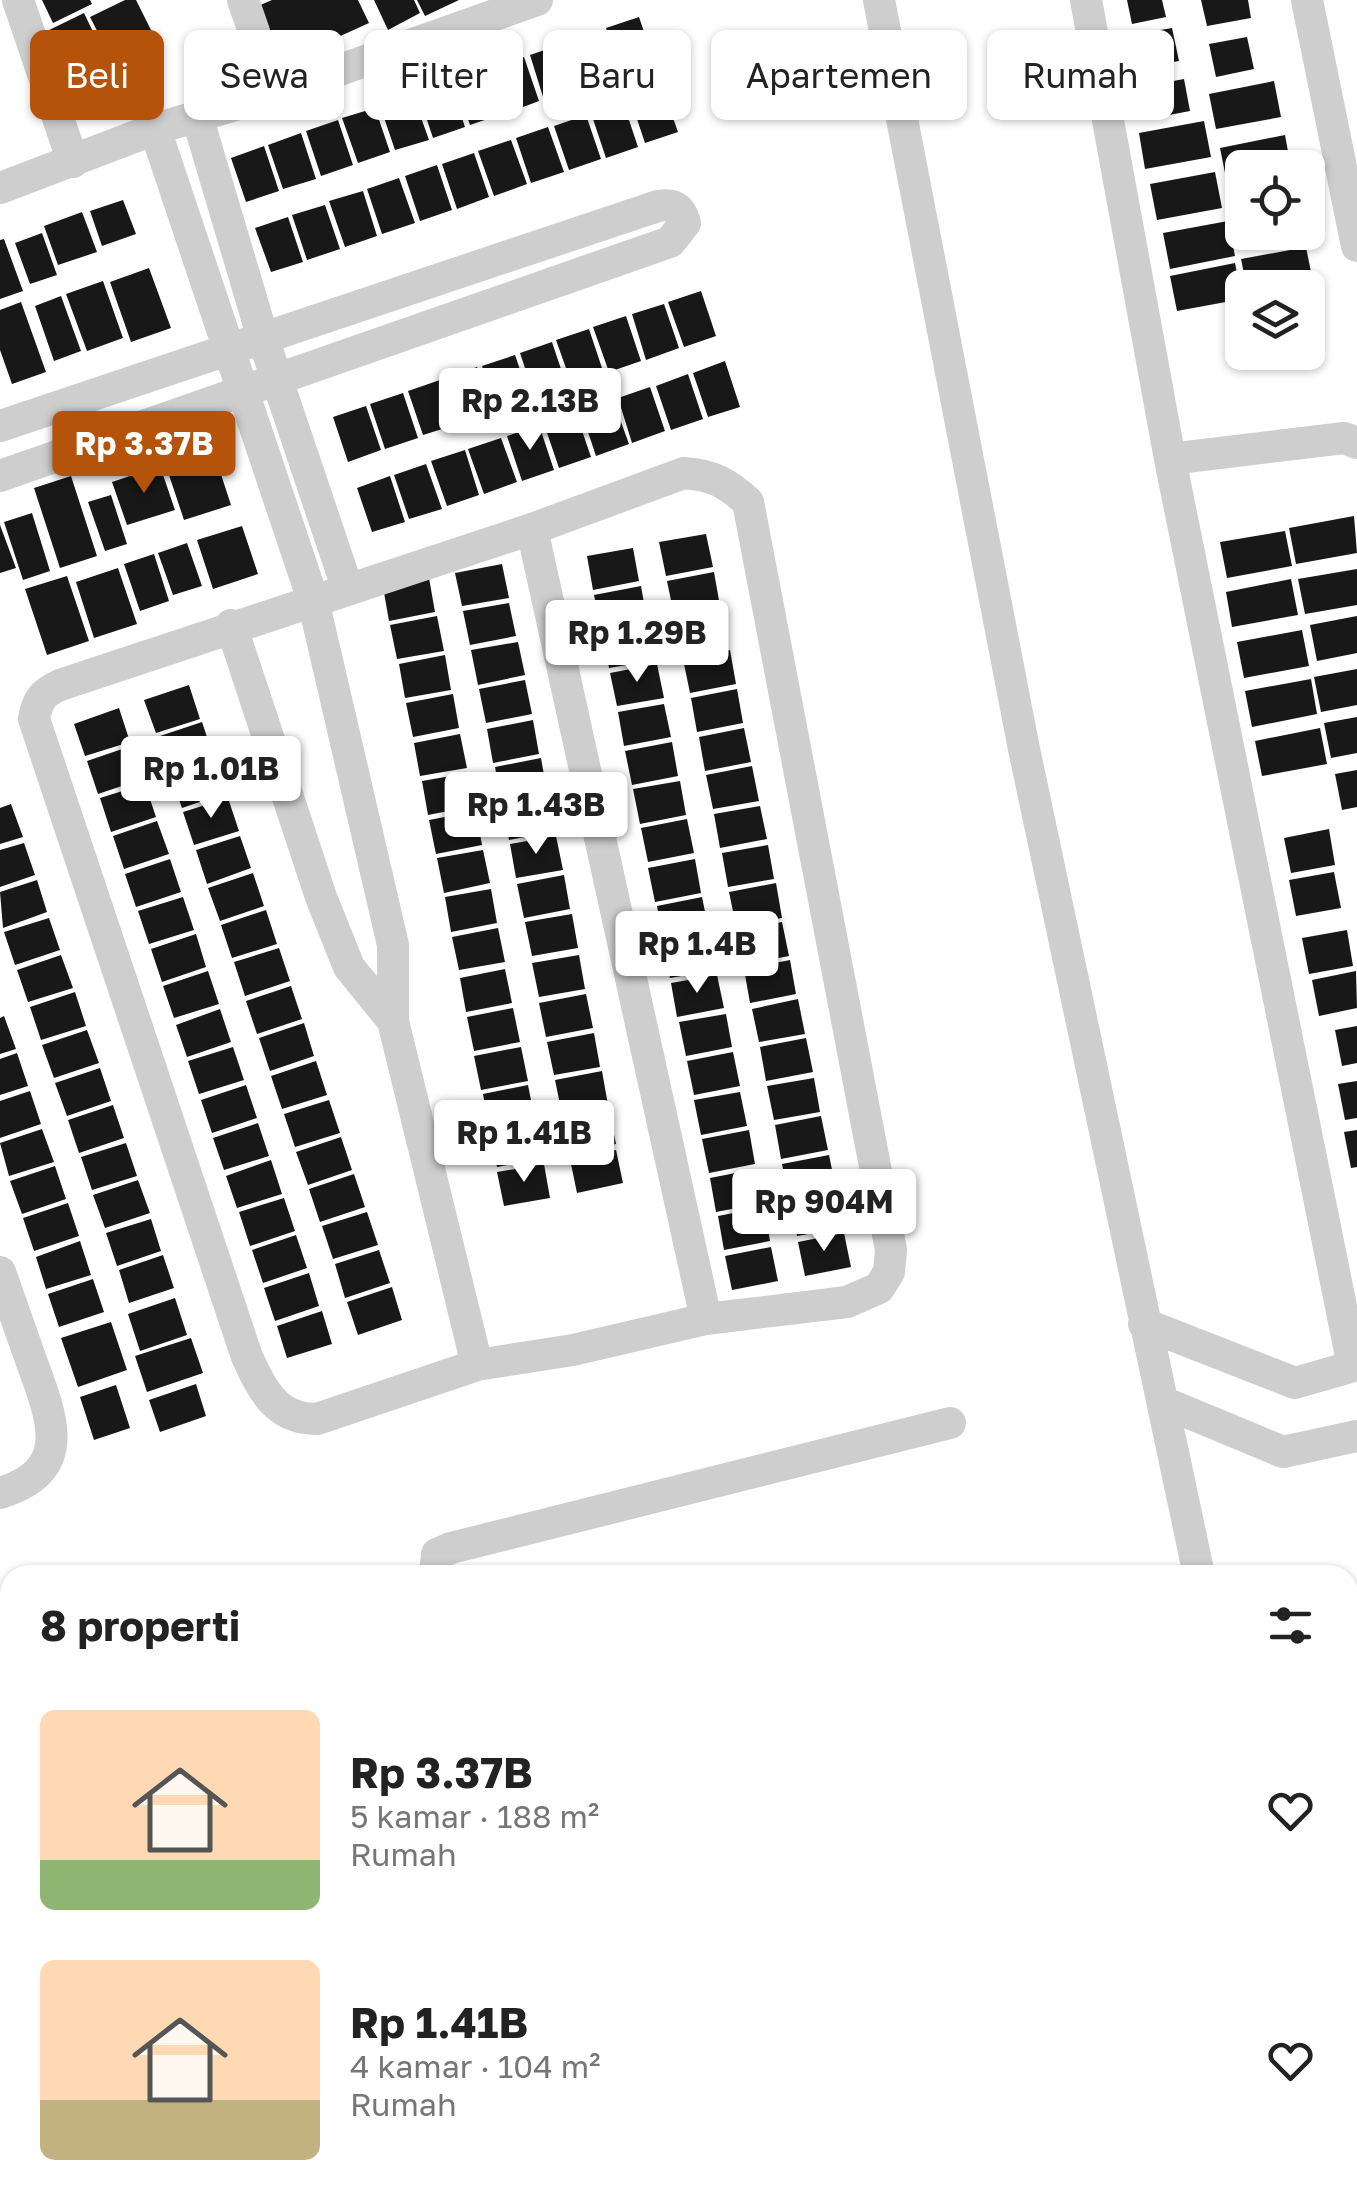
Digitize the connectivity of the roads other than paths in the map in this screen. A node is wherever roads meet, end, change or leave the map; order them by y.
1 (18, 0) edge
2 (243, 0) edge
3 (537, 0) edge
4 (879, 0) edge
5 (1086, 0) edge
6 (1307, 0) edge
7 (253, 30) edge
8 (344, 69) edge
9 (184, 120) edge
10 (198, 120) edge
11 (156, 128) junction
12 (73, 162) junction
13 (0, 188) edge
14 (1357, 246) edge
15 (262, 335) junction
16 (227, 347) junction
17 (278, 378) junction
18 (247, 393) junction
19 (0, 426) edge
20 (1353, 436) edge
21 (1170, 459) junction
22 (0, 476) edge
23 (532, 529) junction
24 (347, 587) junction
25 (313, 600) junction
26 (232, 625) junction
27 (394, 1020) junction
28 (0, 1272) edge
29 (706, 1319) junction
30 (1144, 1324) junction
31 (1355, 1365) edge
32 (477, 1366) junction
33 (1165, 1403) junction
34 (950, 1423) dead end
35 (1357, 1436) edge
36 (0, 1493) edge
37 (436, 1565) edge
38 (1197, 1565) edge

1 - 12 street
2 - 7 street
3 - 8 street
4 - 30 street
5 - 21 street
6 - 14 street
9 - 11 street
10 - 15 street
11 - 12 street
11 - 16 street
12 - 13 street
15 - 16 street
15 - 17 street
15 - 17 street
16 - 18 street
16 - 19 street
17 - 18 street
17 - 24 street
18 - 22 street
18 - 25 street
20 - 21 street
21 - 31 street
23 - 24 street
23 - 29 street
23 - 29 street
24 - 25 street
25 - 26 street
25 - 27 street
26 - 27 street
26 - 32 street
27 - 32 street
28 - 36 street
29 - 32 street
30 - 31 street
30 - 33 street
33 - 35 street
33 - 38 street
34 - 37 street

